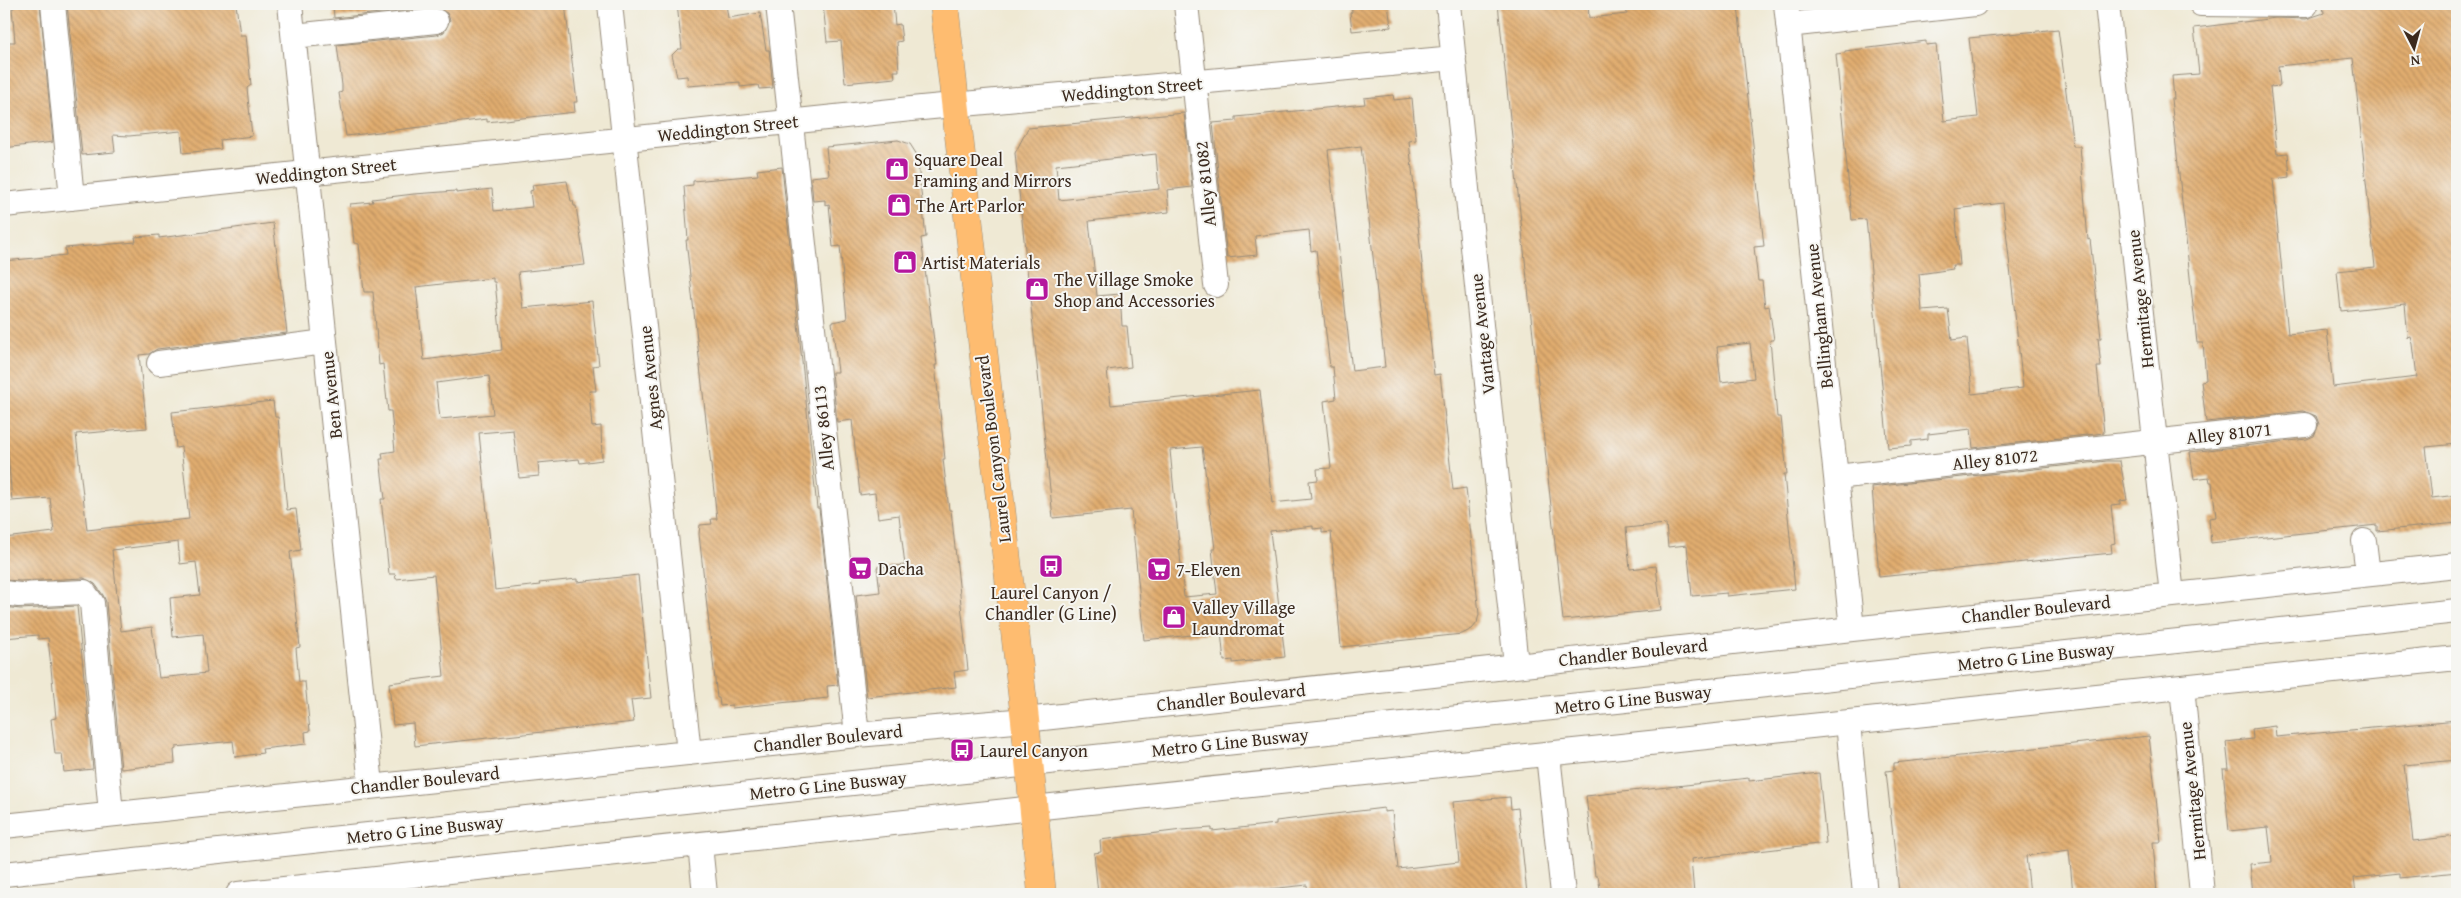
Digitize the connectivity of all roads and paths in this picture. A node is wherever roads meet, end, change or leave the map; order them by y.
1 (53, 4) edge
2 (290, 4) edge
3 (610, 4) edge
4 (778, 4) edge
5 (944, 4) edge
6 (1186, 4) edge
7 (1448, 4) edge
8 (1975, 4) edge
9 (2107, 4) edge
10 (2201, 4) edge
11 (2306, 5) dead end
12 (1787, 14) edge
13 (436, 21) dead end
14 (294, 36) junction
15 (1454, 58) junction
16 (1195, 83) junction
17 (954, 105) junction
18 (790, 122) junction
19 (625, 139) junction
20 (308, 173) junction
21 (72, 198) junction
22 (4, 205) edge
23 (1216, 285) dead end
24 (325, 342) junction
25 (159, 363) dead end
26 (2305, 425) dead end
27 (2154, 441) junction
28 (1836, 477) junction
29 (2364, 541) dead end
30 (2457, 565) edge
31 (2368, 574) junction
32 (4, 593) edge
33 (2172, 595) junction
34 (2457, 611) edge
35 (1852, 628) junction
36 (2457, 658) edge
37 (1516, 665) junction
38 (2182, 687) junction
39 (1025, 720) junction
40 (1848, 723) junction
41 (857, 735) junction
42 (688, 753) junction
43 (1548, 755) junction
44 (1029, 764) junction
45 (371, 785) junction
46 (1033, 808) junction
47 (111, 814) junction
48 (4, 826) edge
49 (700, 845) junction
50 (4, 874) edge
51 (381, 887) edge
52 (238, 894) edge
53 (705, 894) edge
54 (1042, 894) edge
55 (1563, 894) edge
56 (1865, 894) edge
57 (2202, 894) edge

1 - 21 street
2 - 14 street, Ben Avenue
3 - 19 street, Agnes Avenue
4 - 18 street, Alley 86113
5 - 17 main road, Laurel Canyon Boulevard
6 - 16 street, Alley 81082
7 - 15 street, Vantage Avenue
8 - 12 street
9 - 27 street, Hermitage Avenue
10 - 11 street
12 - 28 street, Bellingham Avenue
13 - 14 street
14 - 20 street, Ben Avenue
15 - 16 street, Weddington Street
15 - 37 street, Vantage Avenue
16 - 17 street, Weddington Street
16 - 23 street, Alley 81082
17 - 18 street, Weddington Street
17 - 39 main road, Laurel Canyon Boulevard
18 - 19 street, Weddington Street
18 - 41 street, Alley 86113
19 - 20 street, Weddington Street
19 - 42 street, Agnes Avenue
20 - 21 street, Weddington Street
20 - 24 street, Ben Avenue
21 - 22 street, Weddington Street
24 - 25 street
24 - 45 street, Ben Avenue
26 - 27 street, Alley 81071
27 - 28 street, Alley 81072
27 - 33 street, Hermitage Avenue
28 - 35 street, Bellingham Avenue
29 - 31 street
30 - 31 street, Chandler Boulevard
31 - 33 street, Chandler Boulevard
32 - 47 street
33 - 35 street, Chandler Boulevard
34 - 44 street, Metro G Line Busway
35 - 37 street, Chandler Boulevard
36 - 38 street
37 - 39 street, Chandler Boulevard
38 - 40 street
38 - 57 street, Hermitage Avenue
39 - 41 street, Chandler Boulevard
39 - 44 main road, Laurel Canyon Boulevard
40 - 43 street
40 - 56 street
41 - 42 street, Chandler Boulevard
42 - 45 street, Chandler Boulevard
43 - 46 street
43 - 55 street
44 - 46 main road, Laurel Canyon Boulevard
44 - 50 street, Metro G Line Busway
45 - 47 street, Chandler Boulevard
46 - 49 street
46 - 54 main road, Laurel Canyon Boulevard
47 - 48 street, Chandler Boulevard
49 - 51 street
49 - 53 street
51 - 52 street

